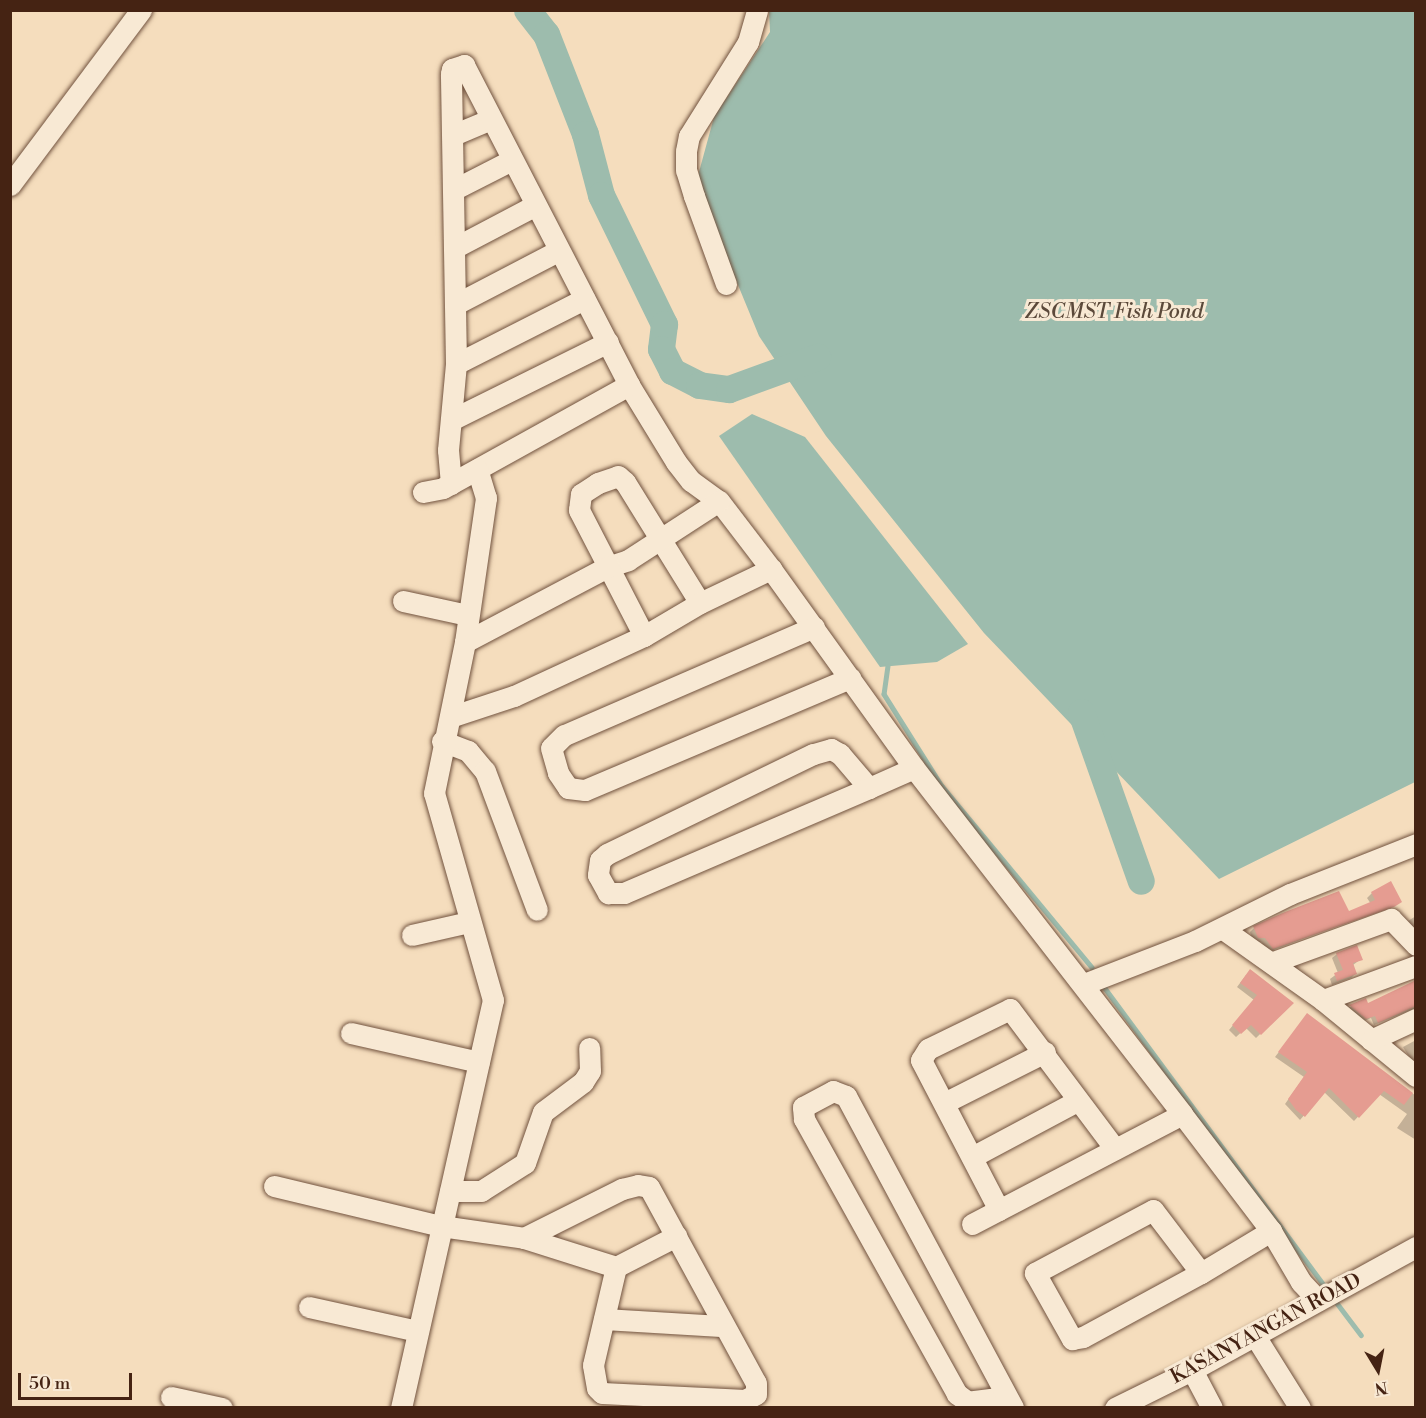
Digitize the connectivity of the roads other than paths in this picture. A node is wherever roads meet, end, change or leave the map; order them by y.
1 (141, 10) edge
2 (757, 10) edge
3 (491, 119) junction
4 (453, 135) junction
5 (512, 160) junction
6 (10, 185) edge
7 (455, 189) junction
8 (534, 206) junction
9 (454, 248) junction
10 (558, 251) junction
11 (726, 284) dead end
12 (584, 299) junction
13 (456, 304) junction
14 (608, 342) junction
15 (456, 364) junction
16 (629, 385) junction
17 (453, 419) junction
18 (477, 469) junction
19 (451, 484) junction
20 (423, 492) dead end
21 (719, 501) junction
22 (660, 542) junction
23 (607, 567) junction
24 (771, 569) junction
25 (403, 601) dead end
26 (700, 603) junction
27 (468, 615) junction
28 (814, 627) junction
29 (644, 636) junction
30 (465, 642) junction
31 (850, 678) junction
32 (450, 717) junction
33 (442, 741) junction
34 (914, 768) junction
35 (869, 788) junction
36 (1416, 844) edge
37 (537, 910) dead end
38 (469, 922) junction
39 (1223, 929) junction
40 (412, 935) dead end
41 (1416, 945) edge
42 (1273, 962) junction
43 (1416, 966) edge
44 (1084, 984) junction
45 (1323, 1000) junction
46 (1416, 1019) edge
47 (351, 1033) dead end
48 (1371, 1040) junction
49 (589, 1048) dead end
50 (1045, 1053) junction
51 (479, 1062) junction
52 (1416, 1076) edge
53 (1077, 1101) junction
54 (944, 1103) junction
55 (1182, 1114) junction
56 (1115, 1149) junction
57 (972, 1157) junction
58 (274, 1186) dead end
59 (450, 1191) junction
60 (999, 1210) junction
61 (972, 1224) dead end
62 (441, 1226) junction
63 (1271, 1232) junction
64 (676, 1236) junction
65 (524, 1238) junction
66 (1416, 1247) edge
67 (616, 1267) junction
68 (1201, 1273) junction
69 (1318, 1300) junction
70 (309, 1307) dead end
71 (604, 1319) junction
72 (722, 1326) junction
73 (417, 1331) junction
74 (1255, 1336) junction
75 (1192, 1370) junction
76 (171, 1396) dead end
77 (1010, 1402) edge
78 (222, 1407) edge
79 (401, 1407) edge
80 (1115, 1407) edge
81 (1212, 1407) edge
82 (1300, 1407) edge

1 - 6 street
2 - 11 street
3 - 4 street
3 - 4 street
3 - 5 street
4 - 7 street
5 - 7 street
5 - 8 street
7 - 9 street
8 - 9 street
8 - 10 street
9 - 13 street
10 - 12 street
10 - 13 street
12 - 14 street
12 - 15 street
13 - 15 street
14 - 16 street
14 - 17 street
15 - 17 street
16 - 18 street
16 - 21 street
17 - 19 street
18 - 19 street
18 - 27 street
19 - 20 street
21 - 22 street
21 - 24 street
22 - 23 street
22 - 23 street
22 - 26 street
23 - 29 street
23 - 30 street
24 - 26 street
24 - 28 street
25 - 27 street
26 - 29 street
27 - 30 street
28 - 31 street
28 - 31 street
29 - 32 street
30 - 32 street
31 - 34 street
32 - 33 street
33 - 37 street
33 - 38 street
34 - 35 street
34 - 44 street
35 - 35 street
36 - 39 street
38 - 40 street
38 - 51 street
39 - 42 street
39 - 44 street
41 - 42 street
42 - 45 street
43 - 45 street
44 - 55 street
45 - 48 street
46 - 48 street
47 - 51 street
48 - 52 street
49 - 59 street
50 - 53 street
50 - 54 street
50 - 54 street
51 - 59 street
53 - 56 street
53 - 57 street
54 - 57 street
55 - 56 street
55 - 63 street
56 - 60 street
57 - 60 street
58 - 62 street
59 - 62 street
60 - 61 street
62 - 65 street
62 - 73 street
63 - 68 street
63 - 69 street
64 - 65 street
64 - 67 street
64 - 72 street
65 - 67 street
66 - 69 street, KASANYANGAN ROAD
67 - 71 street
68 - 68 street
69 - 74 street, KASANYANGAN ROAD
70 - 73 street
71 - 72 street
71 - 72 street
73 - 79 street
74 - 75 street, KASANYANGAN ROAD
74 - 82 street
75 - 80 street, KASANYANGAN ROAD
75 - 81 street
76 - 78 street
77 - 77 street

